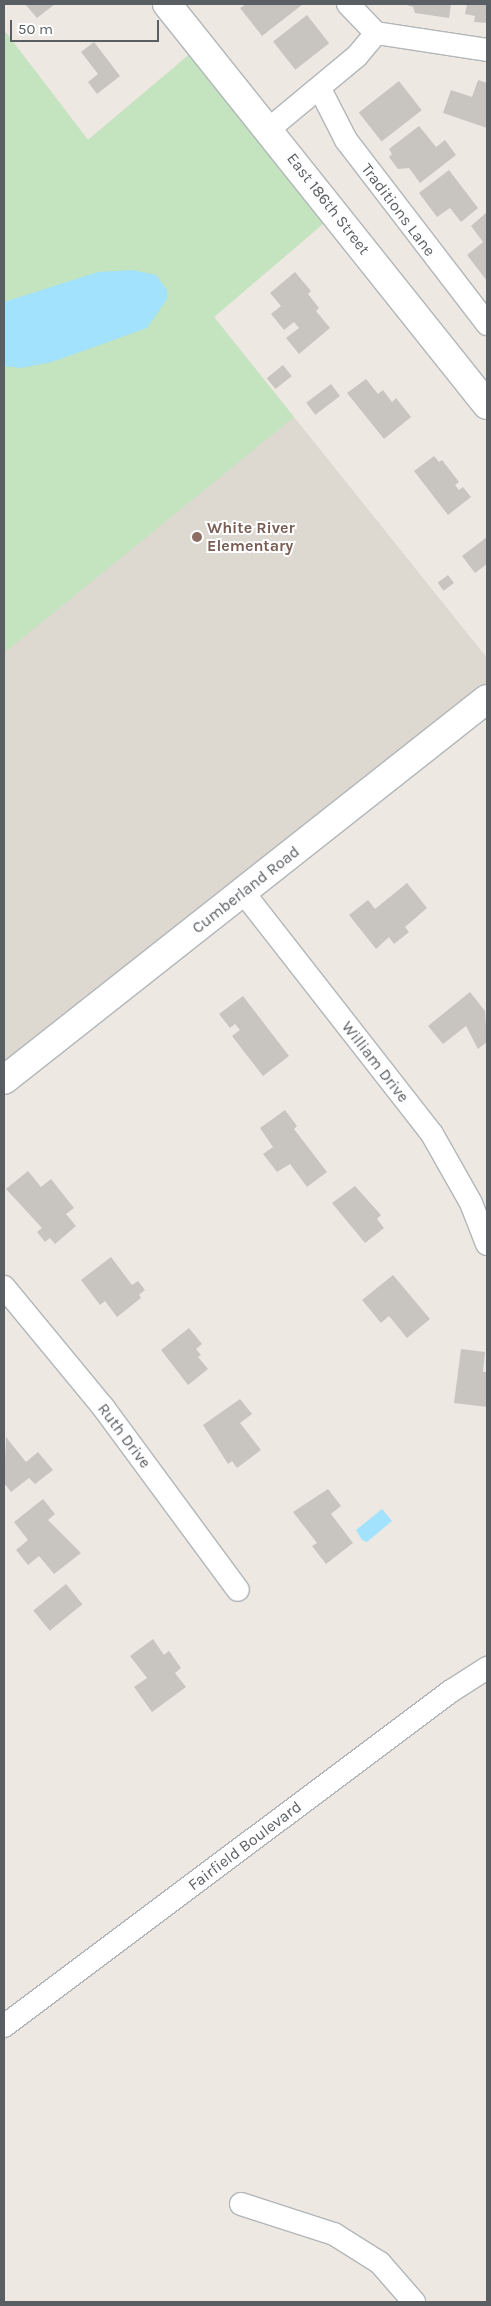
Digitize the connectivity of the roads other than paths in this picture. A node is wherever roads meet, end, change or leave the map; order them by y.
1 (168, 4) edge
2 (348, 4) edge
3 (376, 33) junction
4 (487, 50) edge
5 (320, 89) junction
6 (269, 129) junction
7 (487, 324) edge
8 (487, 406) edge
9 (487, 700) edge
10 (243, 892) junction
11 (4, 1080) edge
12 (487, 1244) edge
13 (4, 1287) edge
14 (238, 1590) dead end
15 (487, 1668) edge
16 (4, 2026) edge
17 (241, 2204) dead end
18 (414, 2302) edge

1 - 6 street, East 186th Street
2 - 3 street
3 - 4 street
3 - 5 street
5 - 6 street
5 - 7 street, Traditions Lane
6 - 8 street, East 186th Street
9 - 10 street, Cumberland Road
10 - 11 street, Cumberland Road
10 - 12 street, William Drive
13 - 14 street, Ruth Drive
15 - 16 street, Fairfield Boulevard
17 - 18 street

